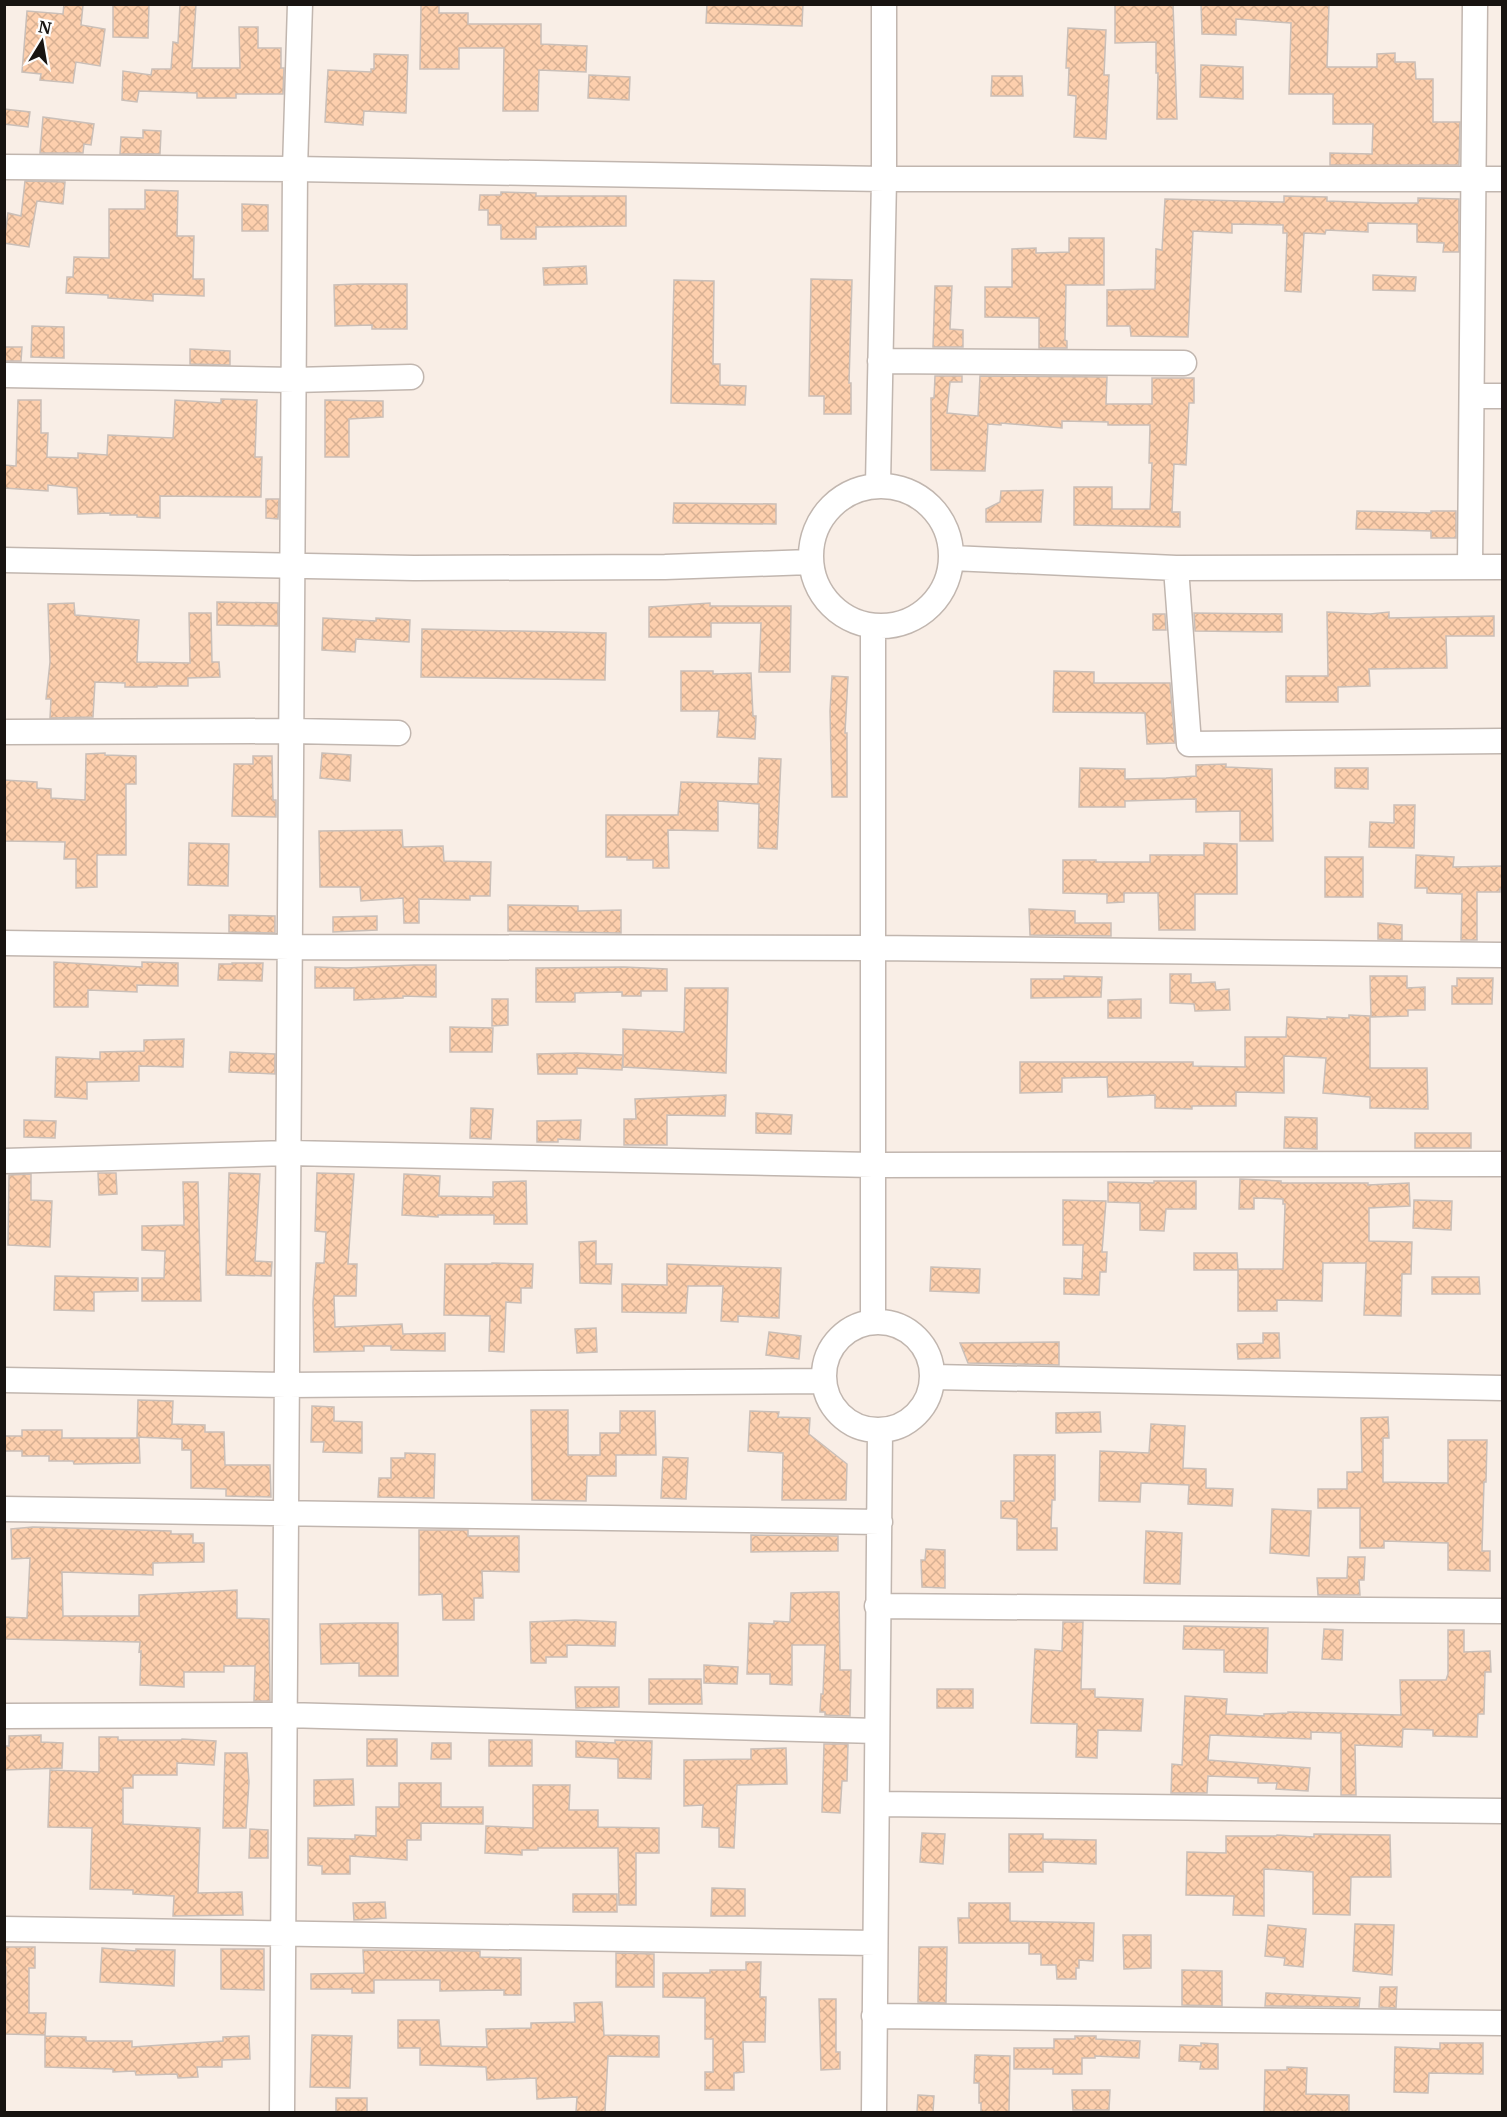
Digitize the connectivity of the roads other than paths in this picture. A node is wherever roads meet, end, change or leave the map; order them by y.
1 (300, 4) edge
2 (884, 4) edge
3 (1475, 4) edge
4 (4, 167) edge
5 (295, 169) junction
6 (884, 179) junction
7 (1474, 179) junction
8 (1503, 179) edge
9 (880, 361) junction
10 (1184, 363) dead end
11 (4, 375) edge
12 (411, 377) dead end
13 (294, 380) junction
14 (1472, 396) junction
15 (1503, 396) edge
16 (878, 485) junction
17 (952, 558) junction
18 (4, 560) edge
19 (810, 562) junction
20 (292, 565) junction
21 (1470, 566) junction
22 (1503, 567) edge
23 (1176, 568) junction
24 (873, 627) junction
25 (291, 731) junction
26 (4, 732) edge
27 (398, 733) dead end
28 (1503, 741) edge
29 (4, 944) edge
30 (290, 947) junction
31 (873, 948) junction
32 (1503, 955) edge
33 (289, 1153) junction
34 (4, 1161) edge
35 (1503, 1164) edge
36 (873, 1165) junction
37 (873, 1322) junction
38 (933, 1377) junction
39 (4, 1380) edge
40 (824, 1381) junction
41 (287, 1385) junction
42 (1503, 1388) edge
43 (880, 1430) junction
44 (4, 1509) edge
45 (286, 1512) junction
46 (880, 1522) junction
47 (877, 1606) junction
48 (1503, 1611) edge
49 (285, 1715) junction
50 (4, 1716) edge
51 (878, 1731) junction
52 (877, 1804) junction
53 (1503, 1811) edge
54 (4, 1929) edge
55 (284, 1934) junction
56 (875, 1943) junction
57 (874, 2016) junction
58 (1503, 2023) edge
59 (282, 2112) edge
60 (874, 2112) edge

1 - 5 street
2 - 6 street
3 - 7 street
4 - 5 street
5 - 6 street
5 - 13 street
6 - 7 street
6 - 9 street
7 - 8 street
7 - 14 street
9 - 10 street
9 - 16 street
11 - 13 street
12 - 13 street
13 - 20 street
14 - 15 street
14 - 21 street
16 - 17 street
16 - 19 street
17 - 23 street
17 - 24 street
18 - 20 street
19 - 20 street
19 - 24 street
20 - 25 street
21 - 22 street
21 - 23 street
23 - 28 street
24 - 31 street
25 - 26 street
25 - 27 street
25 - 30 street
29 - 30 street
30 - 31 street
30 - 33 street
31 - 32 street
31 - 36 street
33 - 34 street
33 - 36 street
33 - 41 street
35 - 36 street
36 - 37 street
37 - 38 street
37 - 40 street
38 - 42 street
38 - 43 street
39 - 41 street
40 - 41 street
40 - 43 street
41 - 45 street
43 - 46 street
44 - 45 street
45 - 46 street
45 - 49 street
46 - 47 street
47 - 48 street
47 - 51 street
49 - 50 street
49 - 51 street
49 - 55 street
51 - 52 street
52 - 53 street
52 - 56 street
54 - 55 street
55 - 56 street
55 - 59 street
56 - 57 street
57 - 58 street
57 - 60 street

